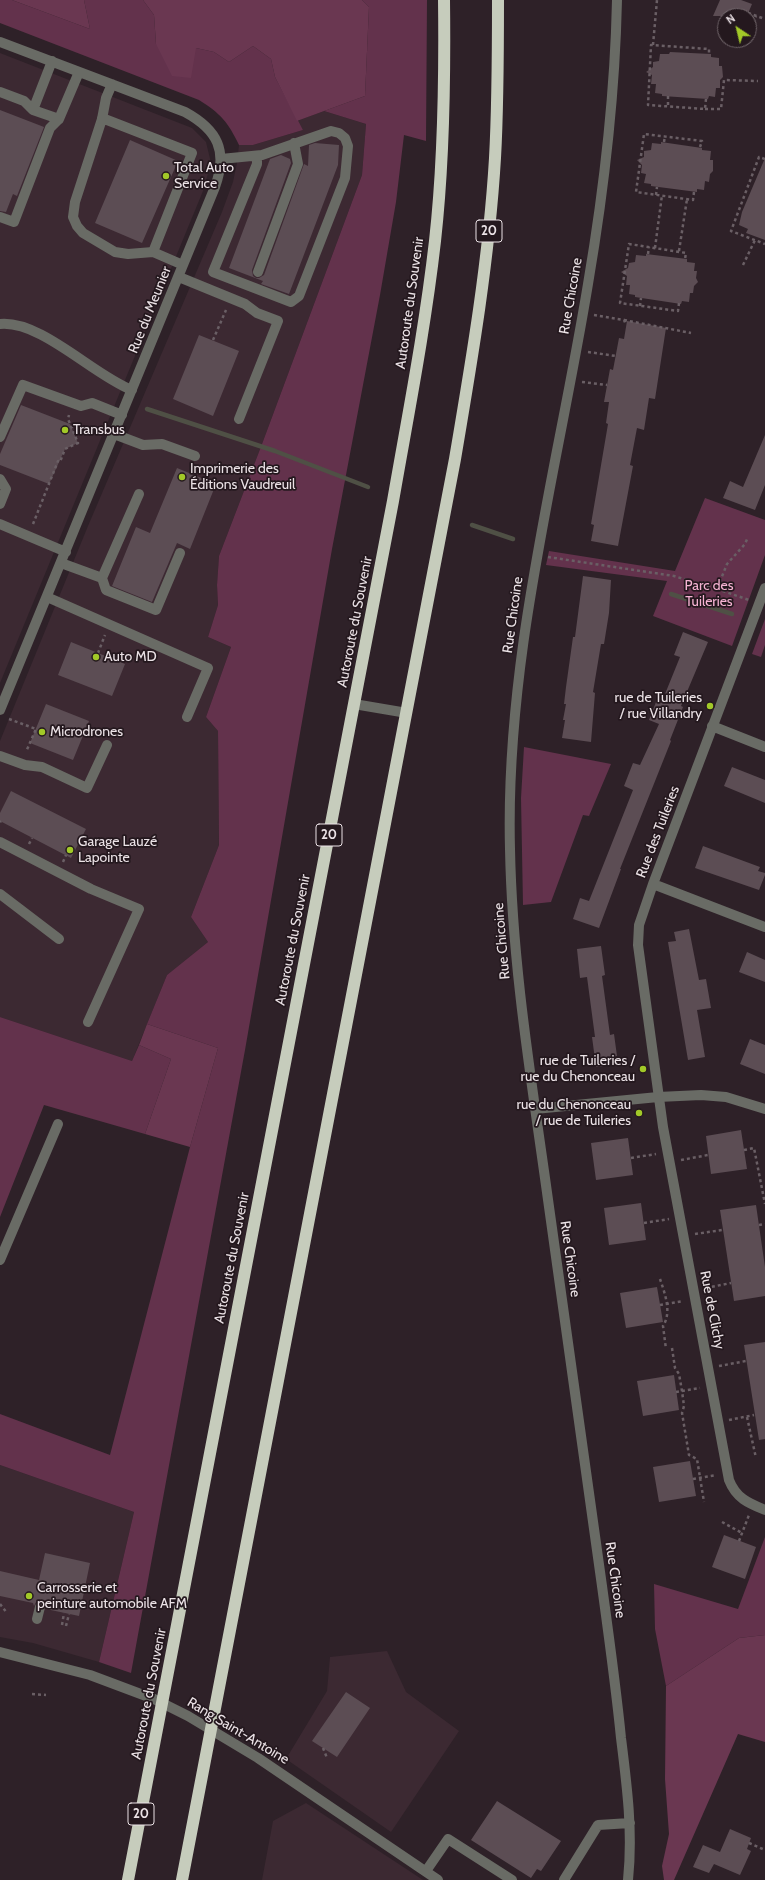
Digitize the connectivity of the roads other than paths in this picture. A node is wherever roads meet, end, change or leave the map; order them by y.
1 (444, 0) edge
2 (498, 0) edge
3 (617, 0) edge
4 (0, 42) edge
5 (52, 61) junction
6 (79, 72) junction
7 (112, 84) junction
8 (0, 92) edge
9 (33, 110) junction
10 (102, 118) junction
11 (59, 119) junction
12 (294, 143) junction
13 (256, 156) junction
14 (221, 159) junction
15 (0, 217) edge
16 (153, 252) junction
17 (183, 265) junction
18 (179, 277) junction
19 (252, 287) junction
20 (0, 324) edge
21 (132, 390) junction
22 (122, 415) junction
23 (239, 419) dead end
24 (114, 434) junction
25 (0, 437) edge
26 (195, 456) dead end
27 (0, 479) edge
28 (139, 494) dead end
29 (0, 504) edge
30 (0, 524) edge
31 (66, 552) junction
32 (180, 553) dead end
33 (61, 563) junction
34 (102, 578) junction
35 (765, 588) edge
36 (47, 596) junction
37 (354, 704) junction
38 (0, 710) edge
39 (406, 713) junction
40 (187, 717) dead end
41 (712, 726) junction
42 (107, 745) dead end
43 (765, 747) edge
44 (0, 756) edge
45 (0, 842) edge
46 (653, 884) junction
47 (0, 894) edge
48 (765, 927) edge
49 (59, 940) dead end
50 (88, 1022) dead end
51 (658, 1097) junction
52 (535, 1109) junction
53 (765, 1110) edge
54 (58, 1124) dead end
55 (0, 1260) edge
56 (765, 1510) edge
57 (40, 1607) dead end
58 (37, 1619) dead end
59 (0, 1652) edge
60 (630, 1822) junction
61 (426, 1871) junction
62 (128, 1880) edge
63 (182, 1880) edge
64 (438, 1880) edge
65 (512, 1880) edge
66 (564, 1880) edge
67 (628, 1880) edge

1 - 37 highway, Autoroute du Souvenir / 20
2 - 39 highway, 20
3 - 52 street, Rue Chicoine
4 - 5 street, Rue du Meunier
5 - 6 street, Rue du Meunier
5 - 9 street
6 - 7 street, Rue du Meunier
6 - 11 street
7 - 10 street
7 - 14 street, Rue du Meunier
8 - 9 street
9 - 11 street
10 - 16 street
10 - 16 street
11 - 15 street
12 - 13 street
12 - 19 street
12 - 19 street
13 - 14 street
13 - 19 street
14 - 17 street, Rue du Meunier
16 - 17 street
17 - 18 street, Rue du Meunier
18 - 21 street, Rue du Meunier
18 - 23 street
20 - 21 street
21 - 22 street, Rue du Meunier
22 - 24 street, Rue du Meunier
22 - 25 street
24 - 26 street
24 - 31 street, Rue du Meunier
27 - 29 street
28 - 34 street
30 - 31 street
31 - 33 street, Rue du Meunier
32 - 34 street
33 - 34 street
33 - 36 street, Rue du Meunier
35 - 41 street, Rue des Tuileries
36 - 38 street, Rue du Meunier
36 - 40 street
37 - 39 street
37 - 62 highway, Autoroute du Souvenir / 20
39 - 63 highway, 20
41 - 43 street
41 - 46 street, Rue des Tuileries
42 - 44 street
45 - 50 street
46 - 48 street
46 - 51 street, Rue des Tuileries
47 - 49 street
51 - 52 street
51 - 53 street
51 - 56 street, Rue de Clichy
52 - 60 street, Rue Chicoine
54 - 55 street
57 - 58 street
59 - 61 street, Rang Saint-Antoine
60 - 66 street
60 - 67 street, Rue Chicoine
61 - 64 street, Rang Saint-Antoine
61 - 65 street

